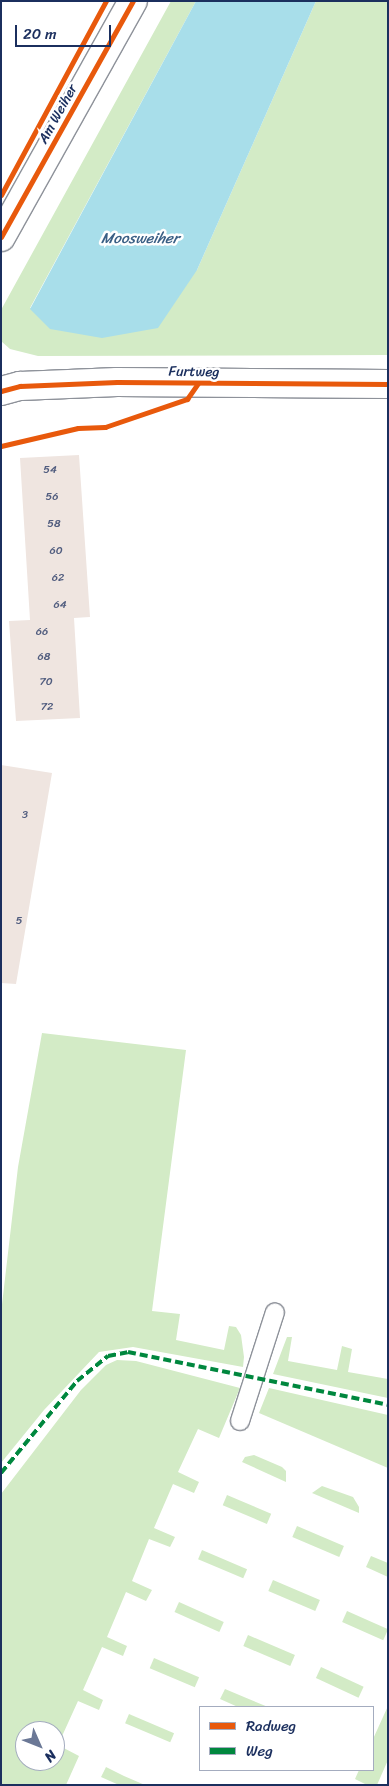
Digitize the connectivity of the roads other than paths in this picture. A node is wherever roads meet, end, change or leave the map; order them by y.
1 (133, 1) edge
2 (1, 237) edge
3 (7, 384) edge
4 (388, 384) edge
5 (275, 1312) dead end
6 (240, 1421) dead end

1 - 2 street, Am Weiher
3 - 4 street, Furtweg
5 - 6 lane

